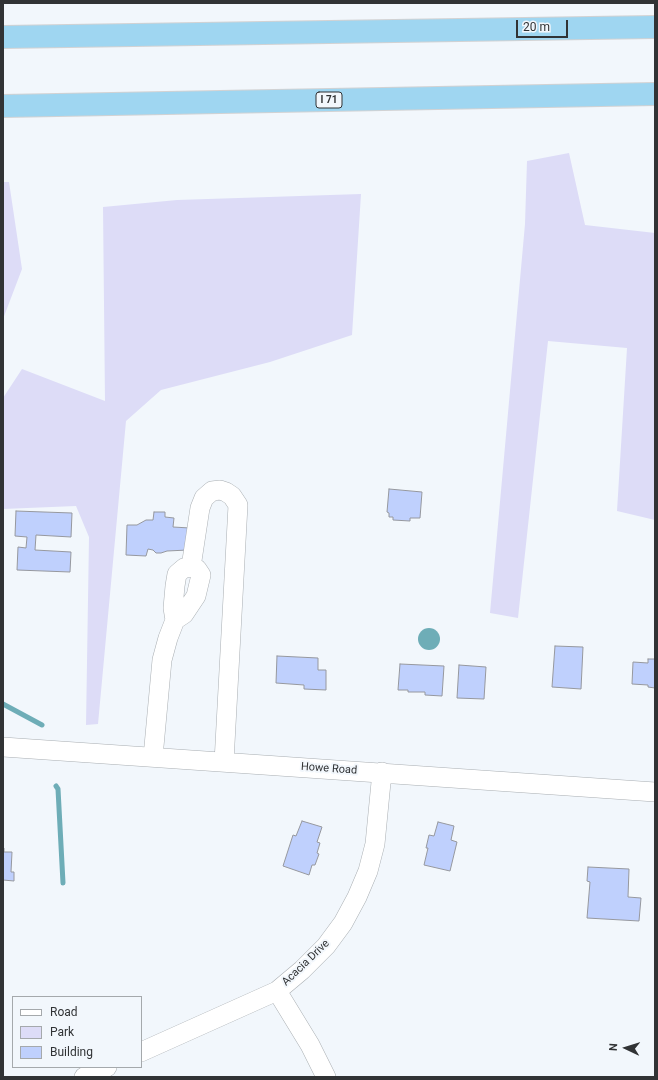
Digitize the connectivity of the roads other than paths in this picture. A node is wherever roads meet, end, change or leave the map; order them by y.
1 (655, 27) edge
2 (3, 37) edge
3 (655, 94) edge
4 (3, 106) edge
5 (3, 747) edge
6 (153, 757) junction
7 (224, 762) junction
8 (382, 772) junction
9 (655, 792) edge
10 (277, 991) junction
11 (142, 1052) edge
12 (105, 1068) edge
13 (84, 1077) edge
14 (326, 1077) edge

1 - 2 highway
3 - 4 highway, I 71
5 - 6 street, Howe Road
6 - 7 street, Howe Road
6 - 7 street
7 - 8 street, Howe Road
8 - 9 street, Howe Road
8 - 10 street, Acacia Drive
10 - 11 street, Acacia Drive
10 - 14 street
12 - 13 street

